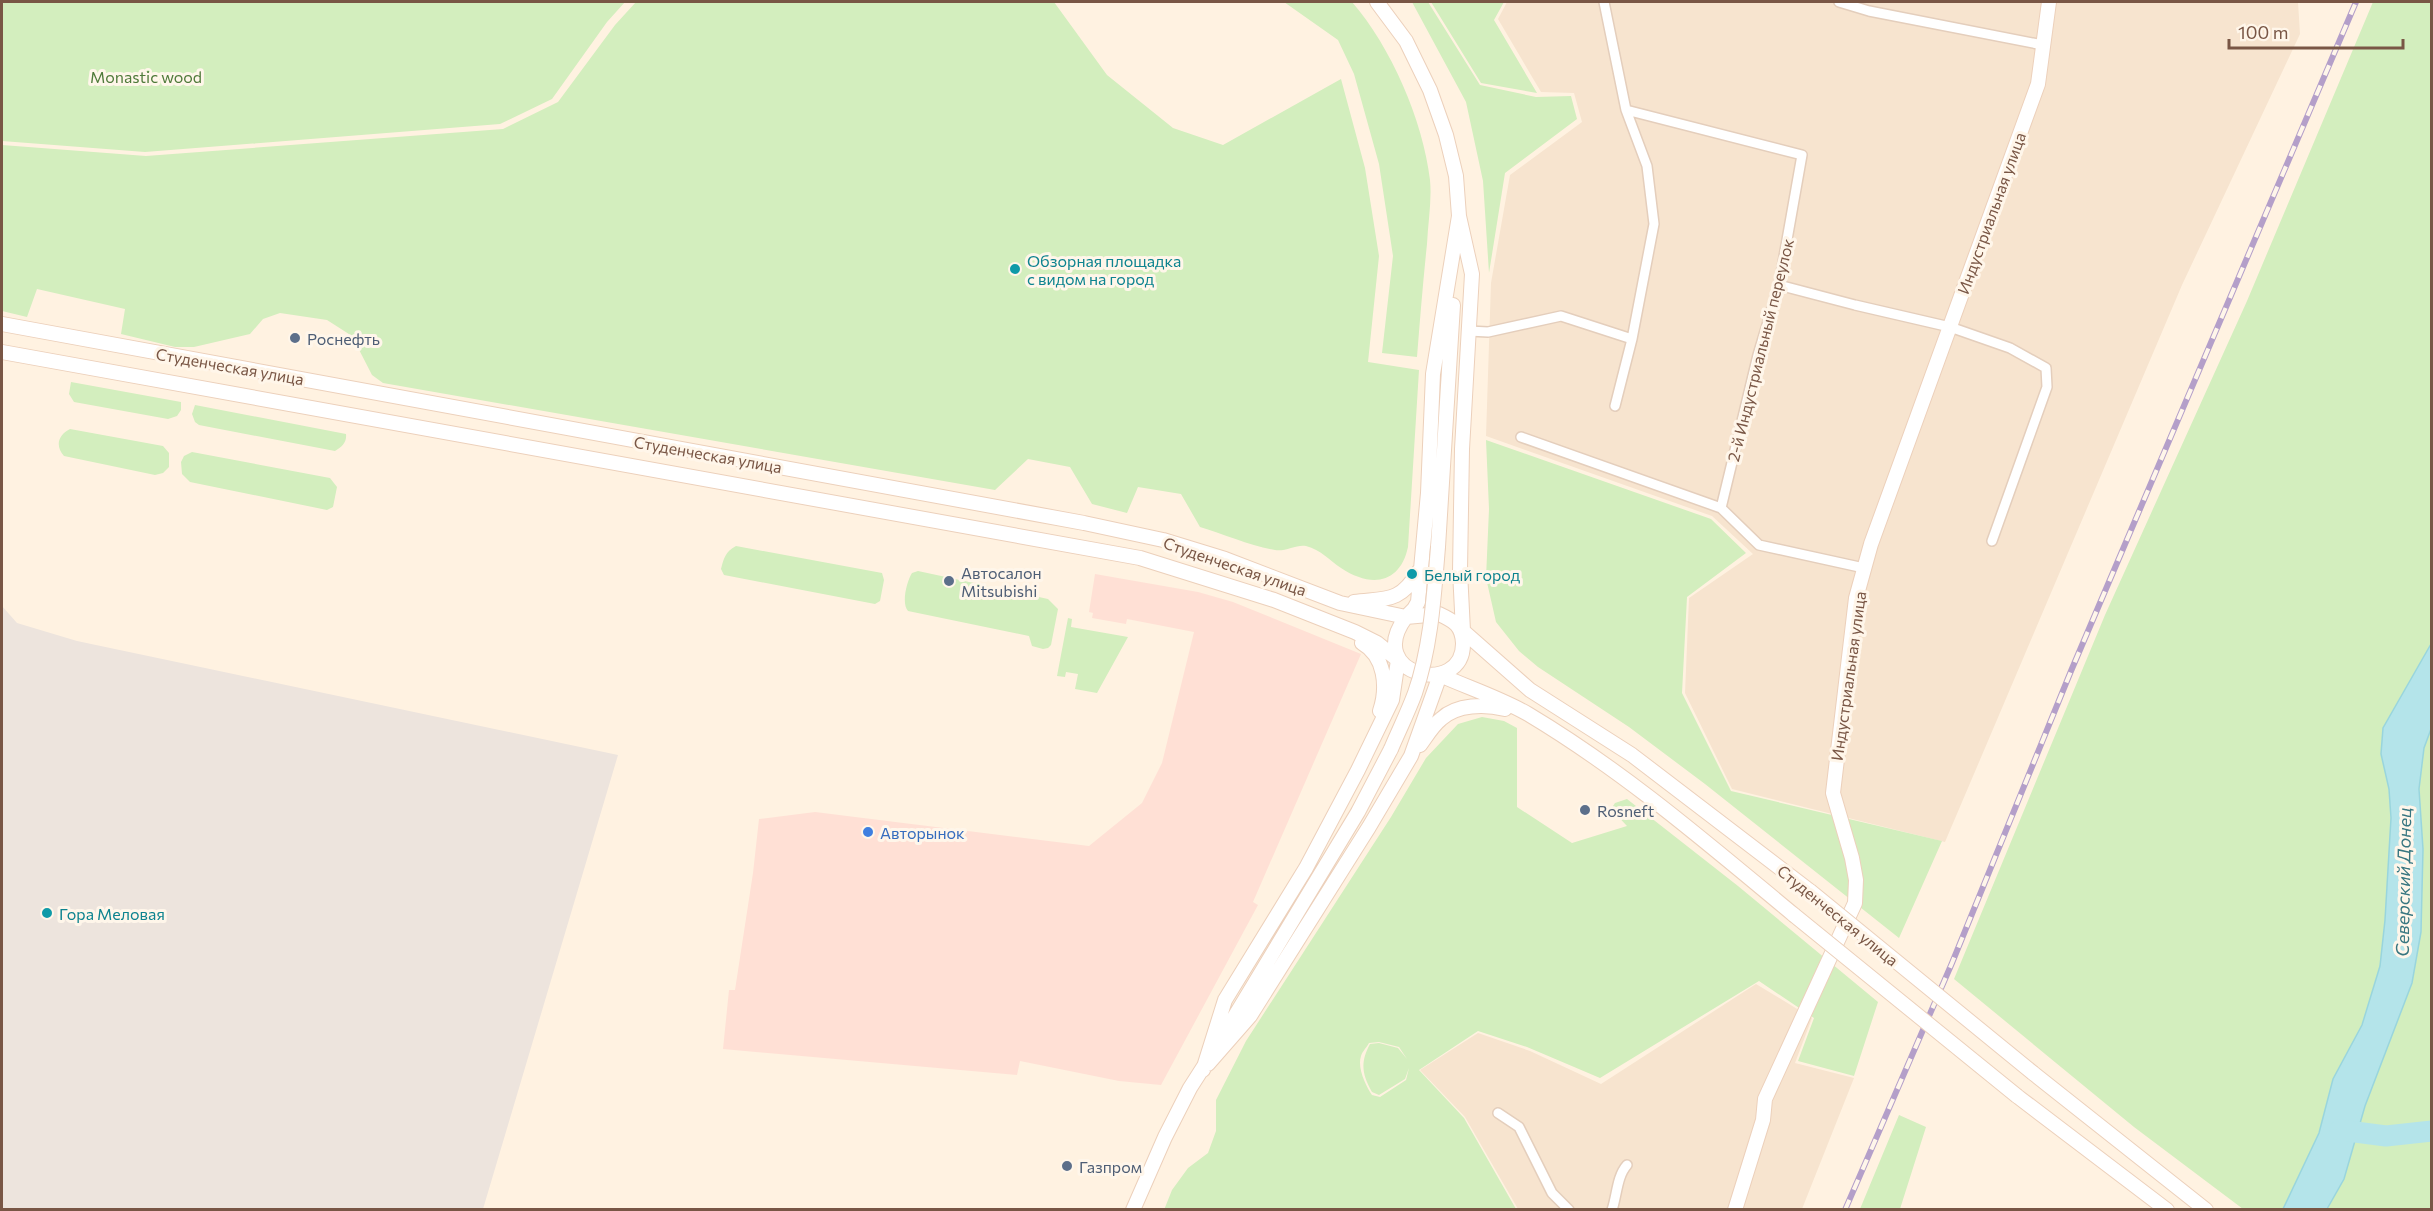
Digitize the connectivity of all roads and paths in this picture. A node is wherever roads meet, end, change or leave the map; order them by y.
1 (1377, 2) edge
2 (1604, 2) edge
3 (1839, 2) edge
4 (2049, 2) edge
5 (2043, 45) junction
6 (1626, 110) junction
7 (1459, 216) junction
8 (1779, 285) junction
9 (2, 324) edge
10 (1950, 327) junction
11 (1469, 331) junction
12 (1632, 339) junction
13 (2, 352) edge
14 (1615, 406) dead end
15 (1521, 437) dead end
16 (1721, 508) junction
17 (1992, 541) dead end
18 (1225, 560) junction
19 (1422, 564) junction
20 (1864, 568) junction
21 (1218, 581) junction
22 (1340, 603) junction
23 (1406, 617) junction
24 (1332, 625) junction
25 (1462, 631) junction
26 (1398, 660) junction
27 (1440, 675) junction
28 (1526, 714) junction
29 (1411, 756) junction
30 (1358, 770) junction
31 (1203, 1070) junction
32 (1498, 1113) dead end
33 (1627, 1165) dead end
34 (1133, 1209) edge
35 (1569, 1209) edge
36 (1612, 1209) edge
37 (1735, 1209) edge
38 (2167, 1209) edge
39 (2206, 1209) edge

1 - 7 main road
2 - 6 street
3 - 5 street
4 - 5 main road, Индустриальная улица
5 - 10 main road, Индустриальная улица
6 - 8 street, 2-й Индустриальный переулок
6 - 12 street
7 - 11 main road
7 - 19 main road
7 - 31 main road, bridge
8 - 10 street
8 - 16 street, 2-й Индустриальный переулок
9 - 18 main road, Студенческая улица
10 - 17 street
10 - 20 main road, Индустриальная улица
11 - 12 street
11 - 25 main road
12 - 14 street
13 - 21 main road, Студенческая улица
15 - 16 street
16 - 20 street
18 - 21 main road
18 - 22 main road, Студенческая улица
19 - 22 main road
19 - 23 main road
20 - 37 main road, Индустриальная улица
21 - 24 main road, Студенческая улица
22 - 23 main road, Студенческая улица
23 - 25 main road
23 - 26 main road
24 - 26 main road, Студенческая улица
24 - 30 main road
25 - 27 main road
25 - 39 main road, Студенческая улица, bridge
26 - 27 main road
26 - 30 main road
27 - 28 main road, Студенческая улица
27 - 29 main road
28 - 29 main road
28 - 38 main road, Студенческая улица, bridge
29 - 31 main road
30 - 31 main road
31 - 34 main road
32 - 35 street
33 - 36 street

